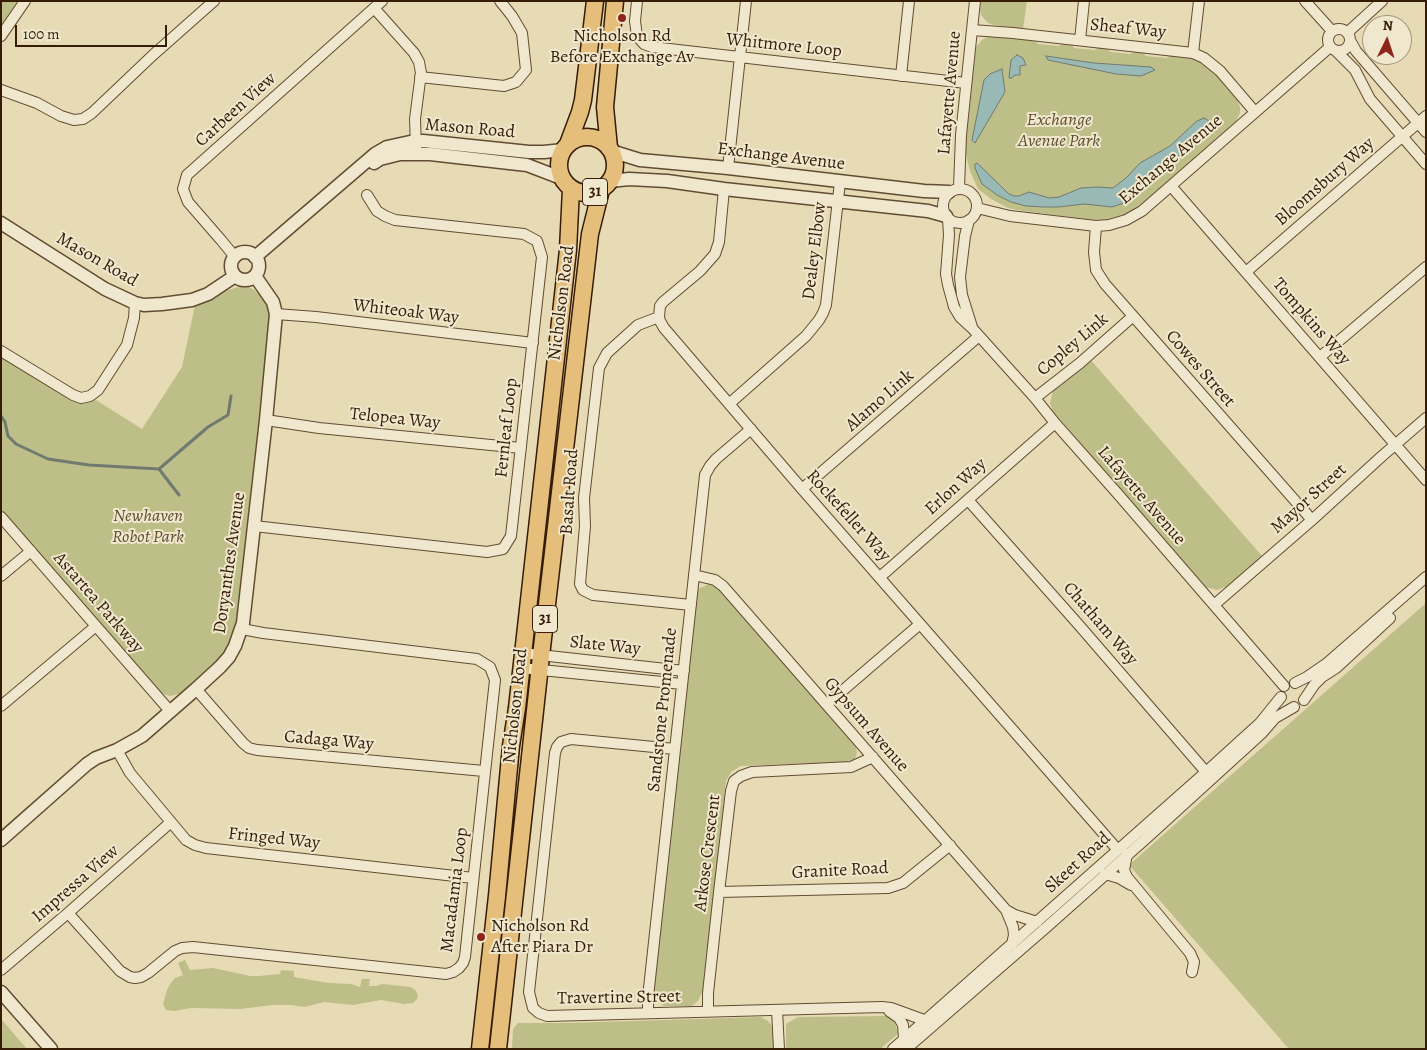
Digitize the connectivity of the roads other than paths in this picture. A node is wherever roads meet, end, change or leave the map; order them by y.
1 (25, 1) edge
2 (214, 1) edge
3 (500, 1) edge
4 (595, 1) edge
5 (615, 1) edge
6 (637, 1) edge
7 (746, 1) edge
8 (909, 1) edge
9 (975, 1) edge
10 (1084, 1) edge
11 (1199, 1) edge
12 (1305, 1) edge
13 (1382, 1) edge
14 (378, 5) edge
15 (972, 30) junction
16 (1332, 31) junction
17 (1, 36) edge
18 (1349, 37) junction
19 (1080, 40) junction
20 (1333, 49) junction
21 (1192, 53) junction
22 (740, 58) junction
23 (901, 76) junction
24 (420, 77) junction
25 (966, 83) junction
26 (1, 90) edge
27 (1255, 112) junction
28 (1422, 119) edge
29 (1426, 132) edge
30 (1402, 137) junction
31 (416, 147) junction
32 (566, 147) junction
33 (610, 150) junction
34 (1426, 164) edge
35 (728, 168) junction
36 (840, 182) junction
37 (566, 184) junction
38 (606, 185) junction
39 (1171, 186) junction
40 (724, 189) junction
41 (954, 190) junction
42 (367, 195) dead end
43 (837, 201) junction
44 (977, 208) junction
45 (947, 217) junction
46 (969, 220) junction
47 (1, 223) edge
48 (1096, 226) junction
49 (235, 257) junction
50 (255, 257) junction
51 (1426, 267) edge
52 (1246, 272) junction
53 (235, 276) junction
54 (255, 276) junction
55 (135, 303) junction
56 (276, 314) junction
57 (659, 316) junction
58 (1132, 317) junction
59 (976, 332) junction
60 (533, 342) junction
61 (1, 351) edge
62 (1320, 357) junction
63 (1035, 398) junction
64 (729, 404) junction
65 (1426, 418) edge
66 (266, 420) junction
67 (1055, 423) junction
68 (751, 429) junction
69 (1395, 445) junction
70 (521, 448) junction
71 (1426, 480) edge
72 (802, 490) junction
73 (968, 500) junction
74 (1, 518) edge
75 (1312, 520) junction
76 (254, 526) junction
77 (31, 551) junction
78 (1, 576) edge
79 (694, 576) junction
80 (880, 577) junction
81 (1426, 577) edge
82 (1426, 586) edge
83 (1214, 604) junction
84 (691, 605) junction
85 (920, 624) junction
86 (96, 626) junction
87 (242, 629) junction
88 (521, 661) junction
89 (540, 663) junction
90 (684, 671) junction
91 (1295, 683) junction
92 (682, 684) junction
93 (1284, 686) junction
94 (196, 689) junction
95 (1281, 697) junction
96 (1304, 700) junction
97 (827, 704) junction
98 (1, 706) edge
99 (1294, 707) junction
100 (170, 711) junction
101 (675, 749) junction
102 (117, 750) junction
103 (873, 756) junction
104 (484, 771) junction
105 (1206, 772) junction
106 (171, 822) junction
107 (1, 840) edge
108 (950, 845) junction
109 (1117, 849) junction
110 (1128, 854) junction
111 (1105, 874) junction
112 (473, 878) junction
113 (719, 892) junction
114 (1140, 893) junction
115 (1006, 910) junction
116 (68, 913) junction
117 (1037, 922) junction
118 (1012, 944) junction
119 (1, 970) edge
120 (1192, 972) dead end
121 (1, 992) edge
122 (882, 1007) junction
123 (778, 1010) junction
124 (708, 1012) junction
125 (648, 1013) junction
126 (924, 1020) junction
127 (905, 1044) edge
128 (51, 1049) edge
129 (480, 1049) edge
130 (498, 1049) edge
131 (779, 1049) edge
132 (893, 1049) edge

1 - 17 street
2 - 26 street
3 - 24 street
4 - 32 main road, Nicholson Road / 31
5 - 33 main road, Nicholson Road / 31
6 - 22 street, Whitmore Loop
7 - 22 street
8 - 23 street
9 - 15 street, Lafayette Avenue
10 - 19 street
11 - 21 street
12 - 16 street
13 - 18 street
14 - 24 street
14 - 49 street, Carbeen View
15 - 19 street, Sheaf Way
15 - 25 street, Lafayette Avenue
16 - 18 street
16 - 20 street
18 - 20 street
18 - 28 street
19 - 21 street, Sheaf Way
20 - 27 street, Exchange Avenue
20 - 30 street
21 - 27 street, Sheaf Way
22 - 23 street, Whitmore Loop
22 - 35 street
23 - 25 street, Whitmore Loop
24 - 31 street
25 - 41 street, Lafayette Avenue
27 - 39 street, Exchange Avenue
28 - 29 street
28 - 30 street, Bloomsbury Way
30 - 34 street
30 - 52 street, Bloomsbury Way
31 - 32 street, Mason Road
31 - 37 street, Mason Road
31 - 50 street, Mason Road
32 - 33 main road
32 - 37 main road, Nicholson Road / 31
33 - 35 street, Exchange Avenue
33 - 38 main road, Nicholson Road / 31
35 - 36 street, Exchange Avenue
36 - 41 street, Exchange Avenue
36 - 43 street, Dealey Elbow
37 - 38 main road, 31
37 - 88 main road, Nicholson Road / 31
38 - 40 street, Exchange Avenue
38 - 89 main road, Nicholson Road / 31
39 - 48 street, Exchange Avenue
39 - 52 street, Tompkins Way
40 - 43 street, Exchange Avenue
40 - 57 street
41 - 44 street
41 - 45 street
42 - 60 street, Fernleaf Loop
43 - 45 street, Exchange Avenue
43 - 64 street, Dealey Elbow
44 - 46 street
44 - 48 street, Exchange Avenue
45 - 46 street
45 - 59 street, Lafayette Avenue
46 - 59 street, Lafayette Avenue
47 - 55 street, Mason Road
48 - 58 street, Cowes Street
49 - 50 street
49 - 53 street
50 - 54 street
51 - 62 street
52 - 62 street, Tompkins Way
53 - 54 street
53 - 55 street, Mason Road
54 - 56 street, Doryanthes Avenue
55 - 61 street
56 - 60 street, Whiteoak Way
56 - 66 street, Doryanthes Avenue
57 - 64 street, Rockefeller Way
57 - 84 street, Basalt Road
58 - 63 street, Copley Link
58 - 75 street, Cowes Street
59 - 63 street, Lafayette Avenue
59 - 72 street, Alamo Link
60 - 70 street, Fernleaf Loop
62 - 69 street, Tompkins Way
63 - 67 street, Lafayette Avenue
64 - 68 street, Rockefeller Way
65 - 69 street, Mayor Street
66 - 70 street, Telopea Way
66 - 76 street, Doryanthes Avenue
67 - 73 street, Erlon Way
67 - 83 street, Lafayette Avenue
68 - 72 street, Rockefeller Way
68 - 79 street, Sandstone Promenade
69 - 71 street, Tompkins Way
69 - 75 street, Mayor Street
70 - 76 street, Fernleaf Loop
72 - 80 street, Rockefeller Way
73 - 80 street, Erlon Way
73 - 105 street, Chatham Way
74 - 77 street, Astartea Parkway
75 - 83 street, Mayor Street
76 - 87 street, Doryanthes Avenue
77 - 78 street
77 - 86 street, Astartea Parkway
79 - 84 street, Sandstone Promenade
79 - 97 street, Gypsum Avenue
80 - 85 street, Rockefeller Way
81 - 91 street
82 - 96 street
83 - 93 street, Lafayette Avenue
84 - 90 street, Sandstone Promenade
85 - 97 street
85 - 109 street, Rockefeller Way
86 - 98 street
86 - 100 street, Astartea Parkway
87 - 94 street, Doryanthes Avenue
87 - 104 street, Macadamia Loop
88 - 89 street, Slate Way
88 - 89 street, Slate Way
88 - 129 main road, Nicholson Road / 31
89 - 90 street, Slate Way
89 - 92 street, Slate Way
89 - 130 main road, Nicholson Road / 31
90 - 92 street, Sandstone Promenade
91 - 93 street
91 - 96 street
92 - 101 street, Sandstone Promenade
93 - 95 street
94 - 100 street, Doryanthes Avenue
94 - 104 street, Cadaga Way
95 - 99 street
95 - 105 street, Skeet Road
96 - 99 street
97 - 103 street, Gypsum Avenue
99 - 110 street, Skeet Road
100 - 102 street, Doryanthes Avenue
101 - 125 street, Sandstone Promenade
101 - 125 street, Travertine Street
102 - 106 street, Fringed Way
102 - 107 street, Doryanthes Avenue
103 - 108 street, Gypsum Avenue
103 - 113 street, Arkose Crescent
104 - 112 street, Macadamia Loop
105 - 109 street, Skeet Road
106 - 112 street, Fringed Way
106 - 116 street, Impressa View
108 - 113 street, Granite Road
108 - 115 street, Gypsum Avenue
109 - 117 street, Skeet Road
110 - 111 street, Skeet Road
110 - 114 street
111 - 114 street
111 - 127 street, Skeet Road
112 - 116 street, Macadamia Loop
113 - 124 street, Arkose Crescent
114 - 120 street
115 - 117 street, Gypsum Avenue
115 - 118 street, Gypsum Avenue
116 - 119 street, Impressa View
117 - 118 street, Skeet Road
118 - 126 street, Skeet Road
121 - 128 street
122 - 123 street, Travertine Street
122 - 126 street, Travertine Street
122 - 127 street
123 - 124 street, Travertine Street
123 - 131 street
124 - 125 street, Travertine Street
126 - 127 street, Skeet Road
127 - 132 street, Skeet Road

